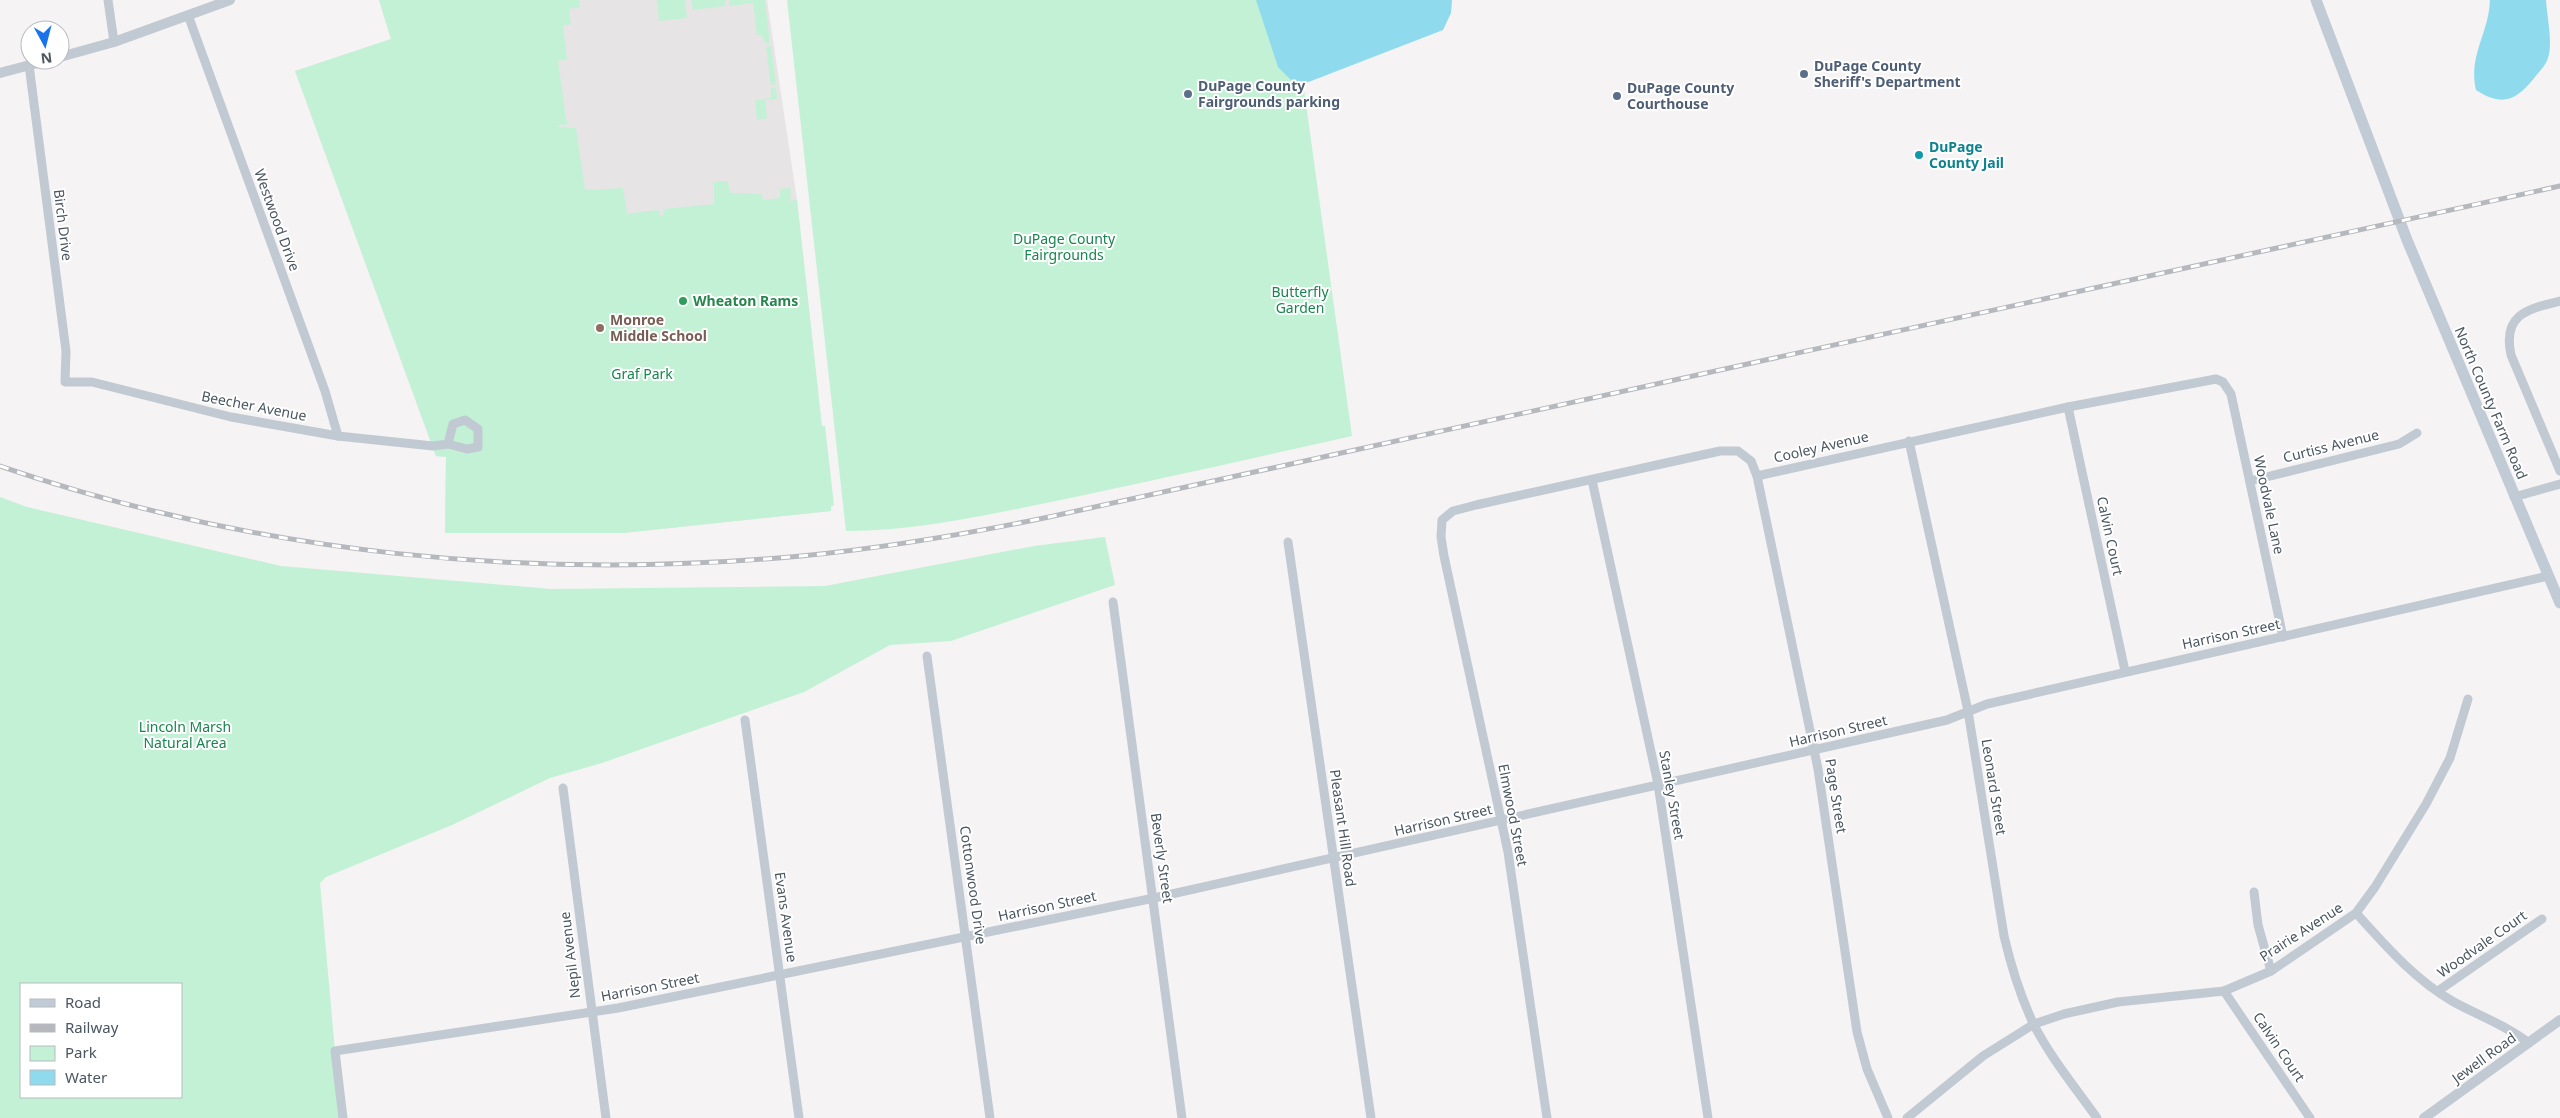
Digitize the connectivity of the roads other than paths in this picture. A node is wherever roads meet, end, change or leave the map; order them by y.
1 (108, 0) edge
2 (230, 0) edge
3 (2316, 0) edge
4 (188, 15) junction
5 (114, 42) junction
6 (70, 54) edge
7 (20, 68) edge
8 (30, 70) edge
9 (0, 74) edge
10 (2560, 301) edge
11 (71, 382) joint
12 (2223, 382) joint
13 (2068, 407) junction
14 (2417, 433) dead end
15 (338, 436) junction
16 (1909, 441) junction
17 (448, 444) dead end
18 (2560, 471) edge
19 (1757, 476) junction
20 (1592, 480) junction
21 (2250, 481) junction
22 (2560, 484) edge
23 (2514, 497) junction
24 (1288, 542) dead end
25 (2548, 576) junction
26 (1113, 602) dead end
27 (2560, 603) edge
28 (2283, 637) junction
29 (928, 656) dead end
30 (2125, 671) junction
31 (2468, 699) dead end
32 (1968, 711) junction
33 (745, 720) dead end
34 (1814, 750) junction
35 (1658, 784) junction
36 (563, 788) dead end
37 (1502, 821) junction
38 (1333, 858) junction
39 (2254, 892) dead end
40 (1154, 898) junction
41 (2356, 913) junction
42 (2542, 919) dead end
43 (967, 936) junction
44 (2271, 971) junction
45 (781, 975) junction
46 (2224, 991) junction
47 (2438, 991) junction
48 (591, 1013) junction
49 (2560, 1020) edge
50 (2034, 1024) junction
51 (2529, 1043) junction
52 (343, 1118) edge
53 (606, 1118) edge
54 (799, 1118) edge
55 (990, 1118) edge
56 (1182, 1118) edge
57 (1371, 1118) edge
58 (1547, 1118) edge
59 (1708, 1118) edge
60 (1888, 1118) edge
61 (1907, 1118) edge
62 (2097, 1118) edge
63 (2310, 1118) edge
64 (2424, 1118) edge

1 - 5 street
2 - 4 street
3 - 23 main road, North County Farm Road
4 - 5 street
4 - 15 street, Westwood Drive
5 - 6 street
7 - 9 street
8 - 11 street, Birch Drive
10 - 18 street
11 - 15 street, Beecher Avenue
12 - 13 street, Cooley Avenue
12 - 21 street, Woodvale Lane
13 - 16 street, Cooley Avenue
13 - 30 street, Calvin Court
14 - 21 street, Curtiss Avenue
15 - 17 street, Beecher Avenue
16 - 19 street, Cooley Avenue
16 - 32 street, Leonard Street
19 - 20 street
19 - 34 street, Page Street
20 - 35 street, Stanley Street
20 - 37 street, Elmwood Street
21 - 28 street, Woodvale Lane
22 - 23 street
23 - 25 main road, North County Farm Road
24 - 38 street, Pleasant Hill Road
25 - 27 main road, North County Farm Road
25 - 28 street, Harrison Street
26 - 40 street, Beverly Street
28 - 30 street, Harrison Street
29 - 43 street, Cottonwood Drive
30 - 32 street, Harrison Street
31 - 41 street, Prairie Avenue
32 - 34 street, Harrison Street
32 - 50 street, Leonard Street
33 - 45 street, Evans Avenue
34 - 35 street, Harrison Street
34 - 60 street, Page Street
35 - 37 street, Harrison Street
35 - 59 street, Stanley Street
36 - 48 street, Nepil Avenue
37 - 38 street, Harrison Street
37 - 58 street, Elmwood Street
38 - 40 street, Harrison Street
38 - 57 street, Pleasant Hill Road
39 - 44 street
40 - 43 street, Harrison Street
40 - 56 street, Beverly Street
41 - 44 street, Prairie Avenue
41 - 47 street
42 - 47 street, Woodvale Court
43 - 45 street, Harrison Street
43 - 55 street, Cottonwood Drive
44 - 46 street, Prairie Avenue
45 - 48 street, Harrison Street
45 - 54 street, Evans Avenue
46 - 50 street, Prairie Avenue
46 - 63 street, Calvin Court
47 - 51 street
48 - 52 street, Harrison Street
48 - 53 street, Nepil Avenue
49 - 51 street, Jewell Road
50 - 61 street, Prairie Avenue
50 - 62 street, Leonard Street
51 - 64 street, Jewell Road

